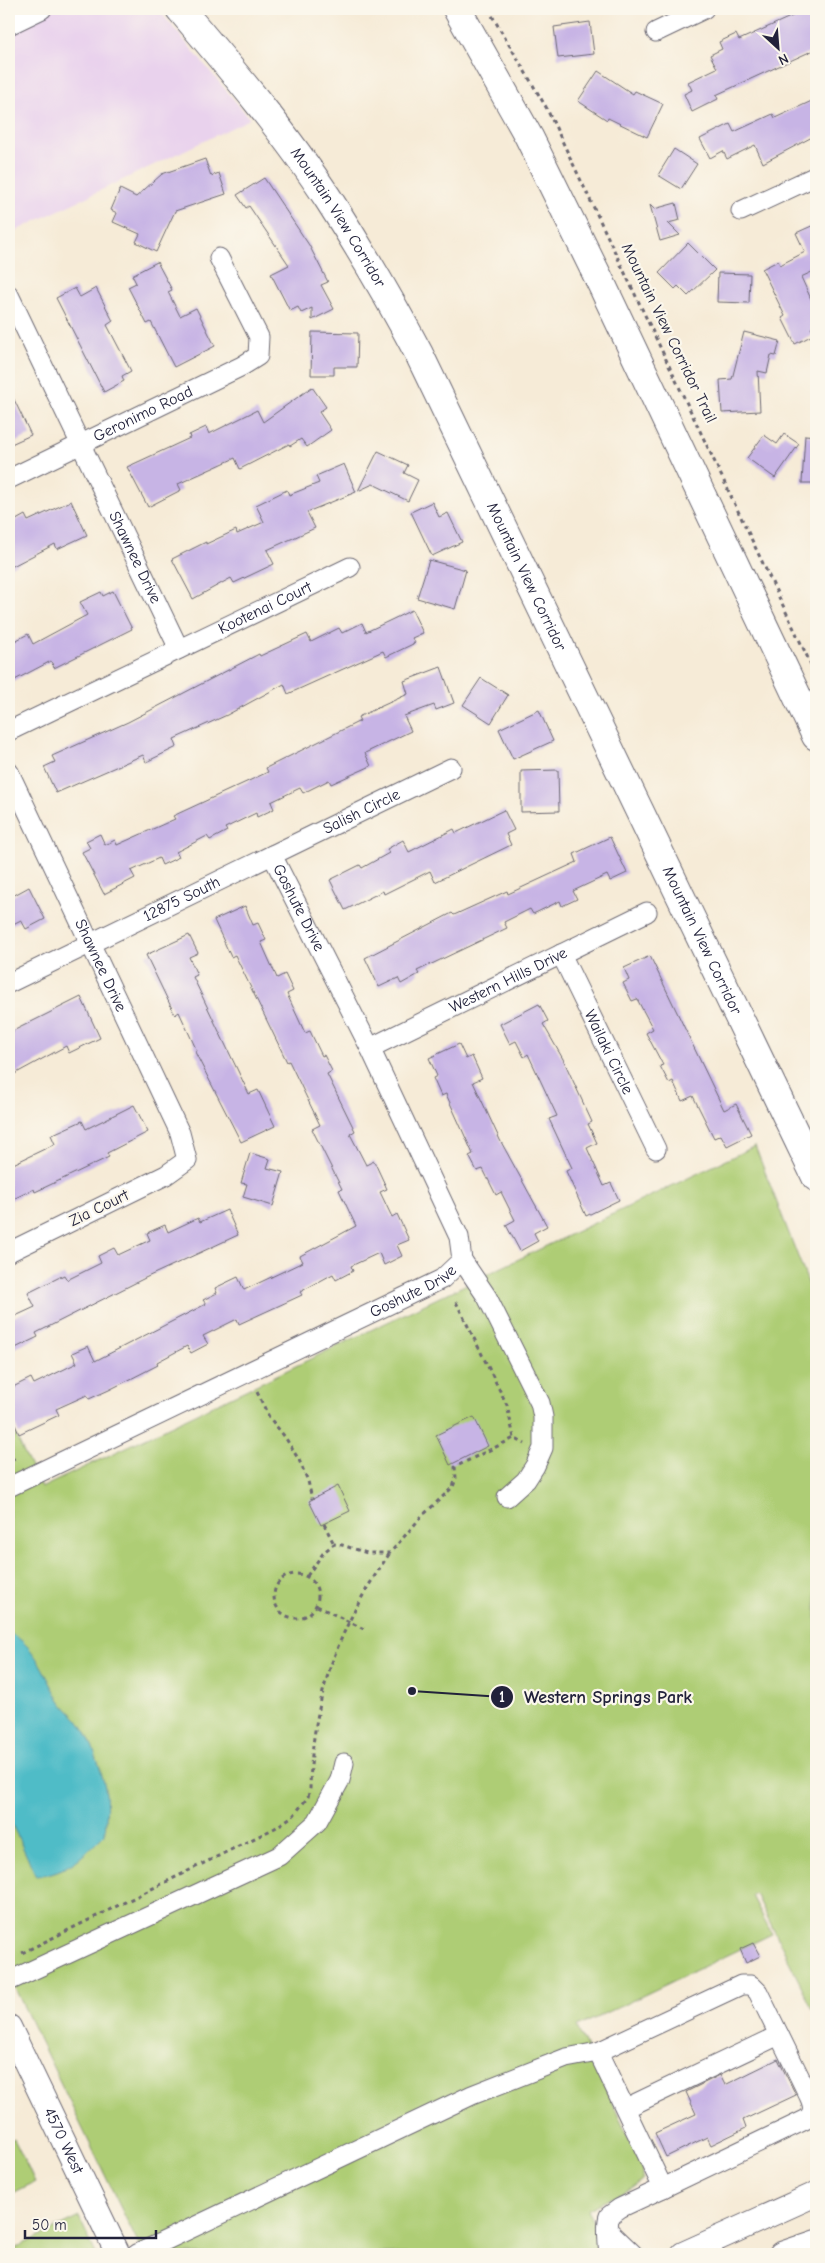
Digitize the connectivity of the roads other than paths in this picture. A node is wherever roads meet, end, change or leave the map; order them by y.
1 (42, 9) edge
2 (180, 9) edge
3 (457, 9) edge
4 (704, 9) edge
5 (9, 25) edge
6 (656, 32) dead end
7 (816, 176) edge
8 (741, 212) dead end
9 (219, 258) dead end
10 (9, 295) edge
11 (81, 444) junction
12 (9, 479) edge
13 (350, 567) dead end
14 (179, 649) junction
15 (9, 731) edge
16 (816, 736) edge
17 (451, 768) dead end
18 (9, 772) edge
19 (272, 855) junction
20 (647, 912) dead end
21 (91, 943) junction
22 (561, 954) junction
23 (9, 983) edge
24 (370, 1048) junction
25 (656, 1149) dead end
26 (187, 1160) joint
27 (816, 1177) edge
28 (9, 1252) edge
29 (462, 1260) junction
30 (9, 1487) edge
31 (506, 1497) dead end
32 (344, 1764) dead end
33 (9, 1980) edge
34 (9, 2027) edge
35 (779, 2035) junction
36 (598, 2052) junction
37 (626, 2108) junction
38 (663, 2188) junction
39 (816, 2194) edge
40 (609, 2231) junction
41 (816, 2242) edge
42 (118, 2254) edge
43 (137, 2254) edge
44 (609, 2254) edge
45 (633, 2254) edge
46 (683, 2254) edge
47 (781, 2254) edge

1 - 5 street
2 - 27 highway, Mountain View Corridor
3 - 16 highway
4 - 6 street
7 - 8 street
9 - 11 street, Geronimo Road
10 - 11 street, Shawnee Drive
11 - 12 street, Geronimo Road
11 - 14 street, Shawnee Drive
13 - 14 street, Kootenai Court
14 - 15 street
17 - 19 street, Salish Circle
18 - 21 street, Shawnee Drive
19 - 21 street, 12875 South
19 - 24 street, Goshute Drive
20 - 22 street, Western Hills Drive
21 - 23 street, 12875 South
21 - 26 street, Shawnee Drive
22 - 24 street, Western Hills Drive
22 - 25 street, Wailaki Circle
24 - 29 street, Goshute Drive
26 - 28 street, Zia Court
29 - 30 street, Goshute Drive
29 - 31 street
32 - 33 street
34 - 42 main road, 4570 West
35 - 36 street
35 - 37 street
35 - 38 street
36 - 37 street
36 - 43 street
37 - 38 street
38 - 40 street
39 - 46 main road
40 - 44 street
40 - 45 street
41 - 47 main road

